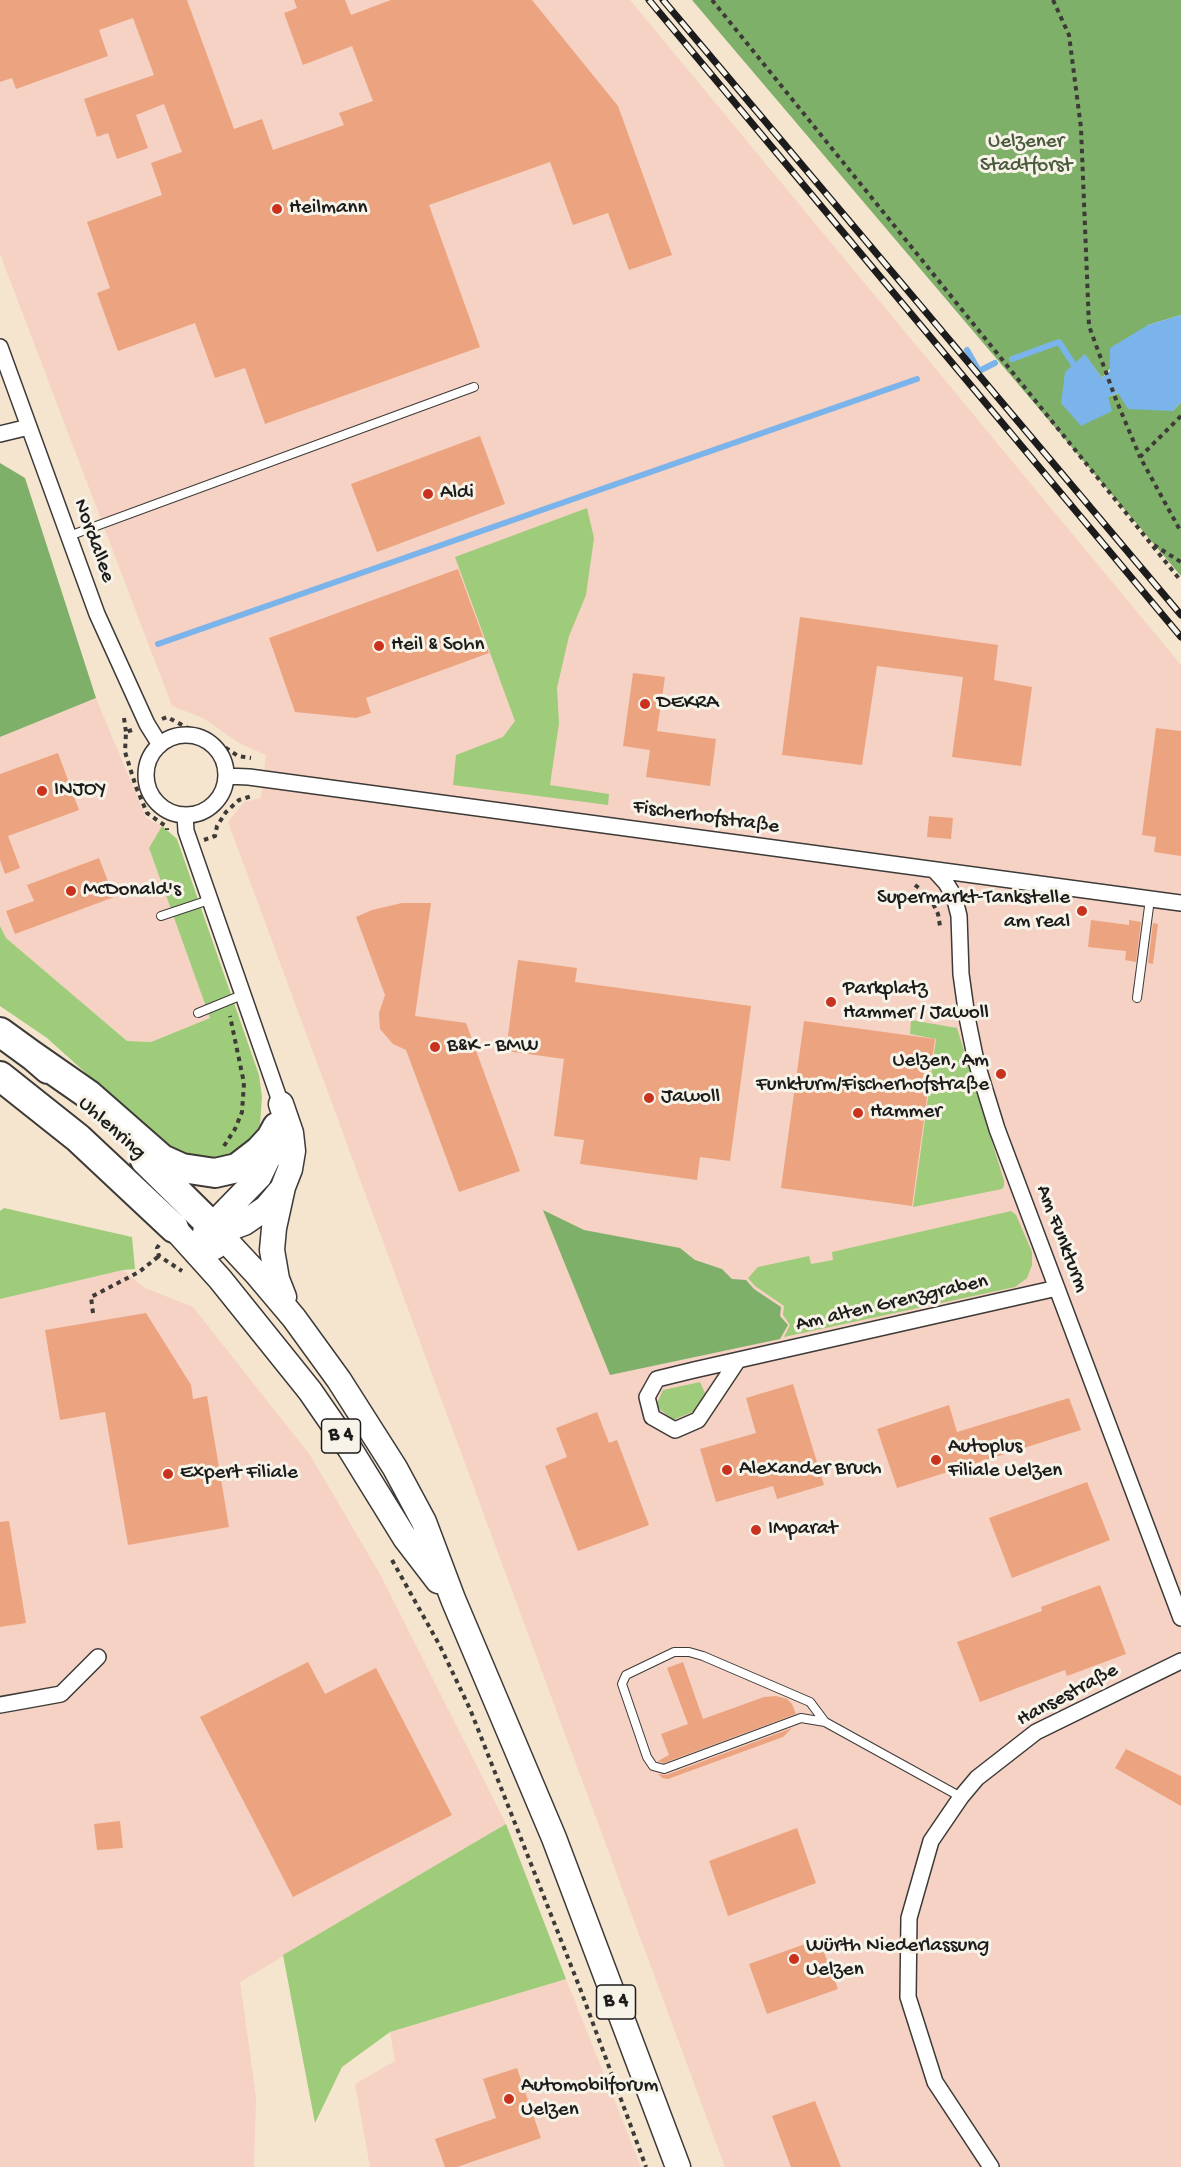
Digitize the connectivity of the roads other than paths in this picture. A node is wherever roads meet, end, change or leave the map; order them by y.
1 (0, 347) edge
2 (474, 387) dead end
3 (29, 427) junction
4 (0, 434) edge
5 (69, 537) junction
6 (160, 745) junction
7 (226, 776) junction
8 (185, 815) junction
9 (933, 870) junction
10 (1150, 898) junction
11 (209, 900) junction
12 (1181, 903) edge
13 (161, 916) dead end
14 (242, 995) junction
15 (1137, 998) dead end
16 (198, 1013) dead end
17 (0, 1032) edge
18 (33, 1056) junction
19 (0, 1076) edge
20 (279, 1116) junction
21 (283, 1187) junction
22 (218, 1231) junction
23 (168, 1234) junction
24 (220, 1279) junction
25 (1057, 1288) junction
26 (294, 1318) junction
27 (738, 1360) junction
28 (453, 1599) junction
29 (1181, 1618) edge
30 (98, 1657) dead end
31 (1181, 1661) edge
32 (0, 1705) edge
33 (825, 1722) junction
34 (961, 1797) junction
35 (678, 2167) edge
36 (992, 2167) edge

1 - 3 street, Nordallee
2 - 5 lane
3 - 4 street
3 - 5 street, Nordallee
5 - 6 street, Nordallee
6 - 7 street
6 - 8 street
7 - 8 street
7 - 9 street, Fischerhofstraße
8 - 11 street
9 - 10 street, Fischerhofstraße
9 - 25 street, Am Funkturm
10 - 12 street, Fischerhofstraße
10 - 15 lane
11 - 13 lane
11 - 14 street
14 - 16 lane
14 - 20 street
17 - 18 highway, Uhlenring / B 4
18 - 20 highway
18 - 22 highway, Uhlenring / B 4
19 - 23 highway, Uhlenring / B 4
20 - 21 main road
20 - 22 main road
21 - 22 main road
21 - 26 main road
22 - 23 main road
22 - 24 main road
22 - 26 main road, B 4
23 - 24 main road, B 4
24 - 28 main road, B 4
25 - 27 street, Am alten Grenzgraben
25 - 29 street, Am Funkturm
26 - 28 main road, B 4
27 - 27 street, Am alten Grenzgraben
28 - 35 main road, B 4
30 - 32 street
31 - 34 street, Hansestraße
33 - 33 lane
33 - 34 lane
34 - 36 street, Hansestraße

